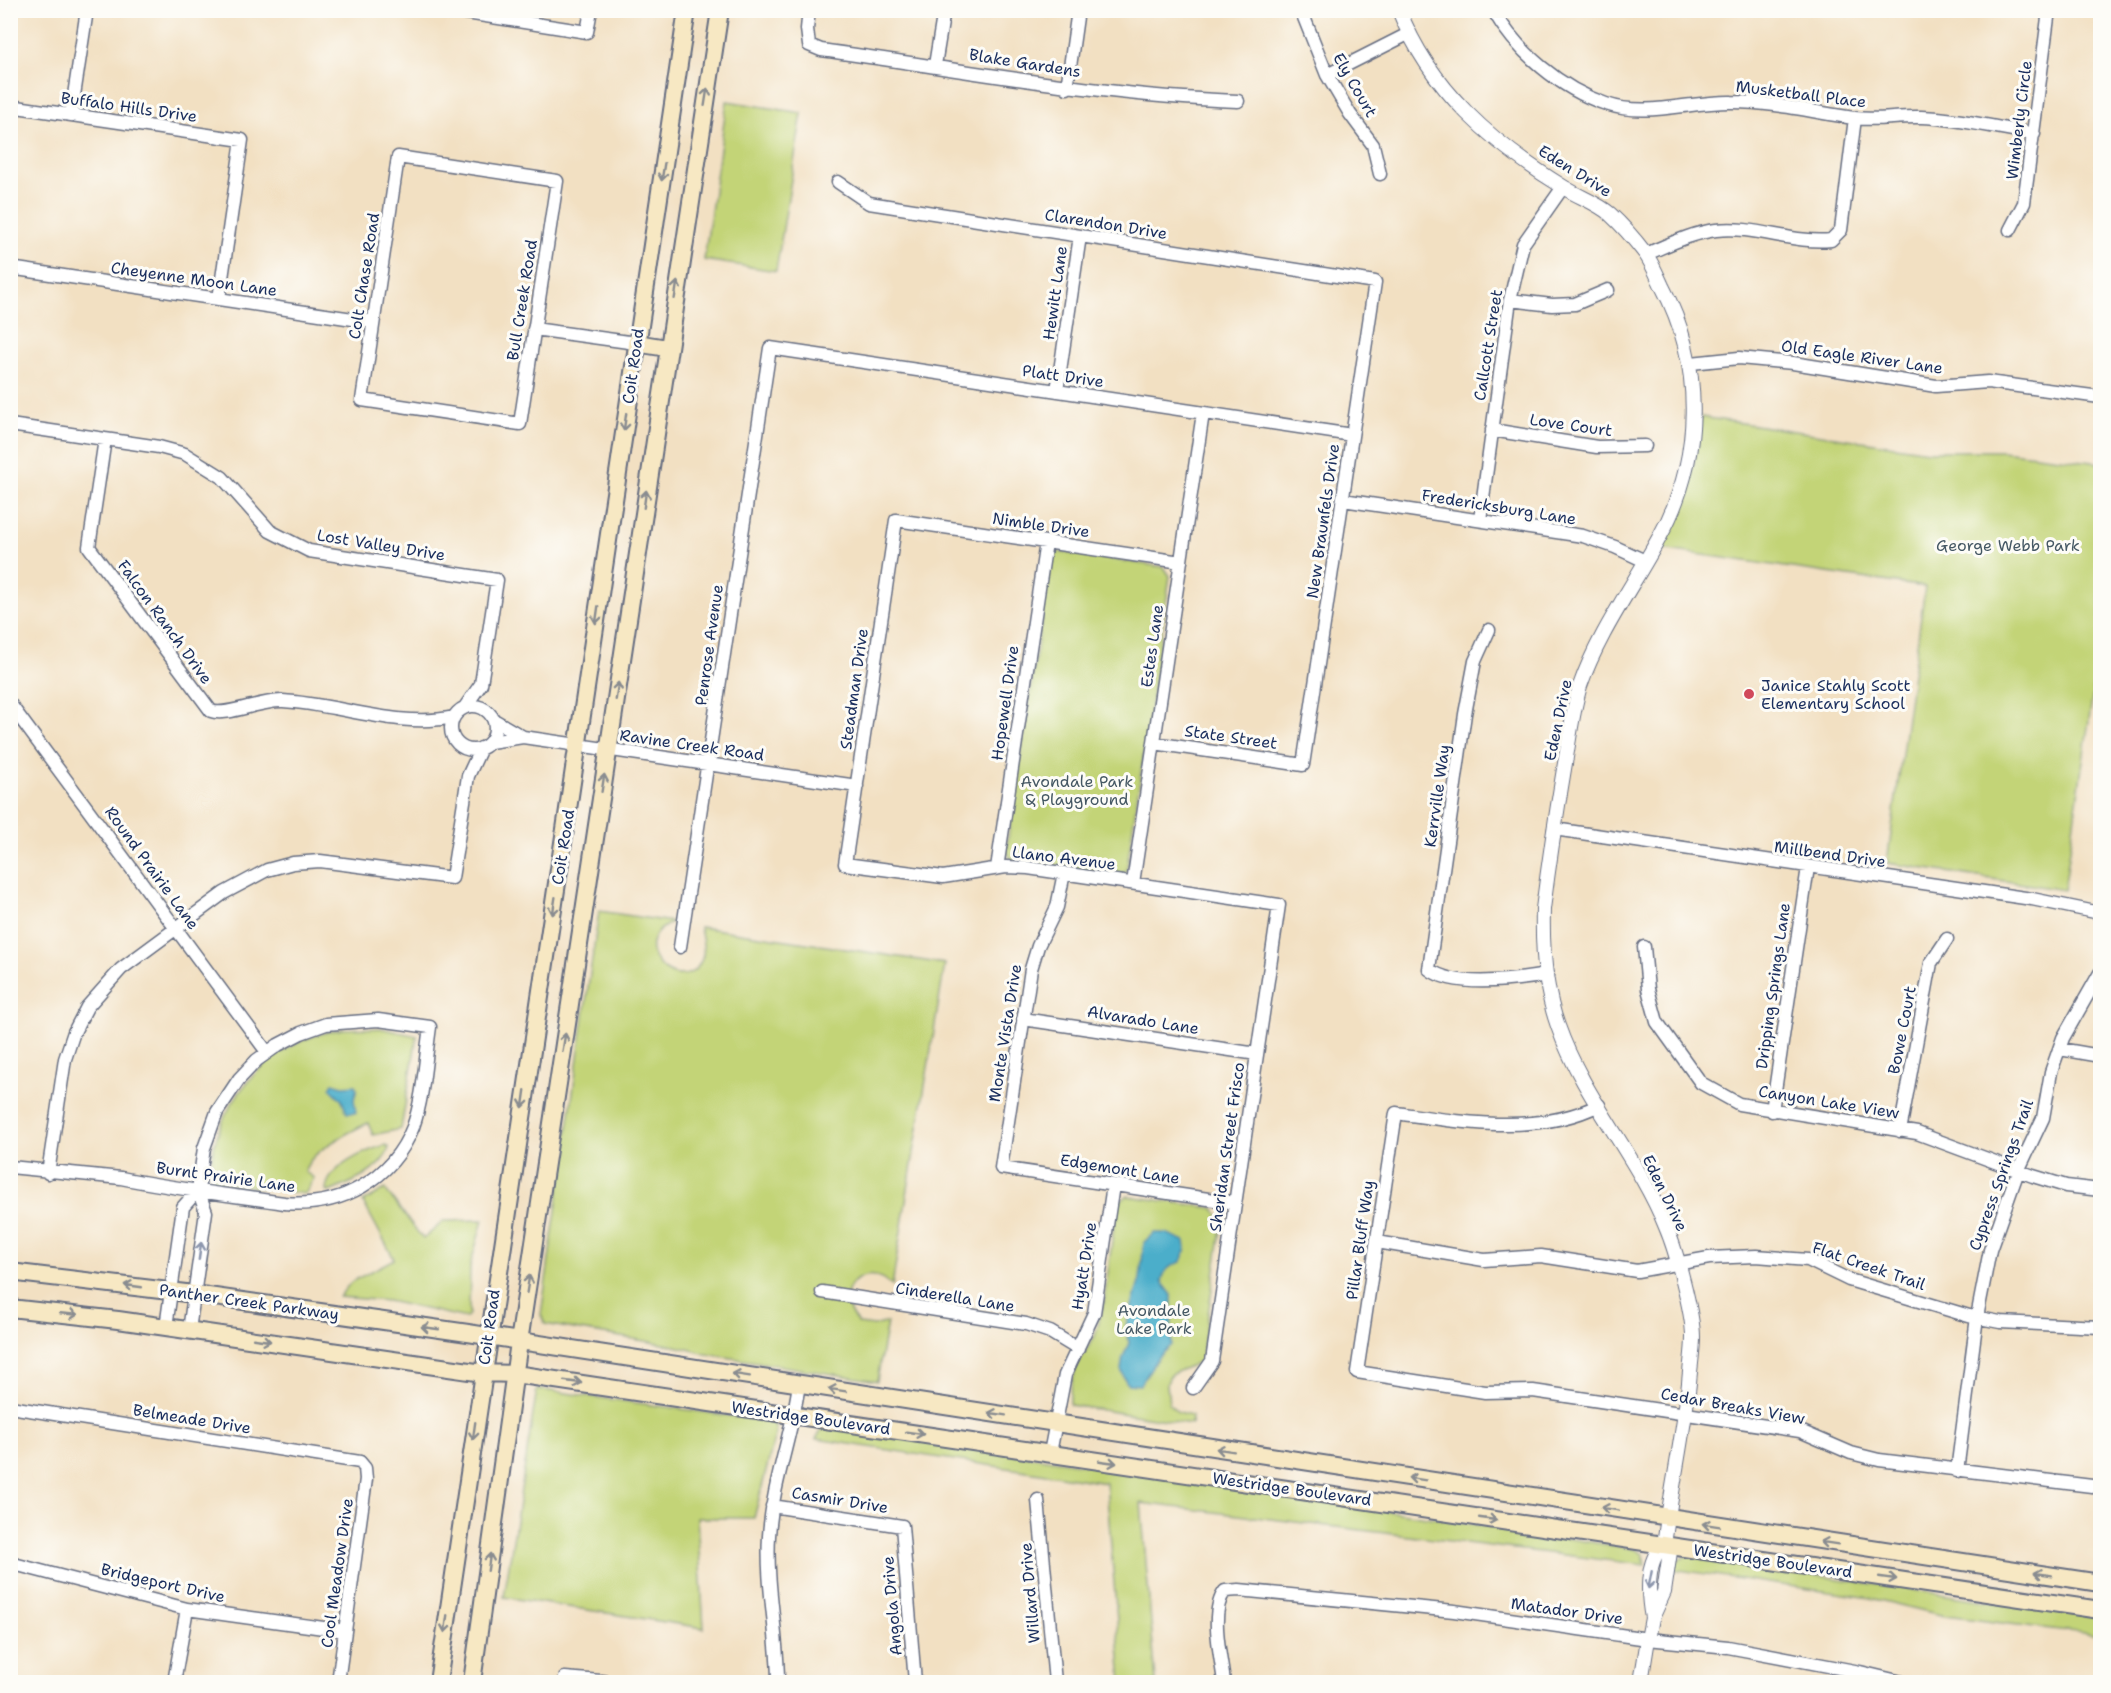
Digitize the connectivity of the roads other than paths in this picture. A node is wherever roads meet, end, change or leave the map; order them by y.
1 (87, 10) edge
2 (447, 10) edge
3 (591, 10) edge
4 (687, 10) edge
5 (720, 10) edge
6 (809, 10) edge
7 (944, 10) edge
8 (1078, 10) edge
9 (1301, 10) edge
10 (1399, 10) edge
11 (1493, 10) edge
12 (2049, 10) edge
13 (1408, 34) junction
14 (935, 65) junction
15 (1328, 75) junction
16 (1067, 88) junction
17 (1238, 101) dead end
18 (10, 106) edge
19 (71, 115) junction
20 (1855, 118) junction
21 (2034, 134) junction
22 (1380, 174) dead end
23 (556, 181) joint
24 (838, 182) dead end
25 (1563, 187) junction
26 (2010, 231) dead end
27 (1080, 236) junction
28 (1646, 254) junction
29 (10, 268) edge
30 (1375, 282) joint
31 (1608, 290) dead end
32 (219, 299) junction
33 (1510, 300) junction
34 (374, 322) junction
35 (534, 329) junction
36 (636, 343) junction
37 (667, 348) junction
38 (770, 348) joint
39 (1691, 363) junction
40 (1057, 391) junction
41 (2100, 397) edge
42 (1203, 413) junction
43 (520, 424) joint
44 (10, 425) edge
45 (1492, 430) junction
46 (1352, 435) junction
47 (105, 439) junction
48 (1645, 446) dead end
49 (1343, 500) junction
50 (896, 520) joint
51 (1480, 520) junction
52 (1046, 542) junction
53 (1645, 561) junction
54 (1181, 562) junction
55 (1489, 630) dead end
56 (481, 684) junction
57 (10, 704) edge
58 (465, 707) junction
59 (490, 715) junction
60 (454, 717) junction
61 (428, 721) junction
62 (523, 736) junction
63 (457, 742) junction
64 (1154, 743) junction
65 (486, 745) junction
66 (579, 745) junction
67 (608, 749) junction
68 (708, 764) junction
69 (1303, 765) joint
70 (468, 776) junction
71 (857, 786) junction
72 (1554, 829) junction
73 (845, 864) joint
74 (1808, 867) junction
75 (997, 868) junction
76 (1064, 873) junction
77 (1133, 883) junction
78 (1279, 905) joint
79 (2100, 914) edge
80 (176, 928) junction
81 (1947, 939) dead end
82 (680, 947) dead end
83 (1644, 947) dead end
84 (2100, 973) edge
85 (1547, 975) junction
86 (1023, 1019) junction
87 (2060, 1049) junction
88 (267, 1052) junction
89 (1257, 1054) junction
90 (2100, 1056) edge
91 (1599, 1105) junction
92 (1772, 1111) junction
93 (1900, 1131) junction
94 (10, 1167) edge
95 (1001, 1168) joint
96 (2018, 1171) junction
97 (48, 1173) junction
98 (1113, 1185) junction
99 (198, 1190) junction
100 (2100, 1191) edge
101 (1235, 1203) junction
102 (1377, 1242) junction
103 (1678, 1265) junction
104 (10, 1272) edge
105 (171, 1292) junction
106 (822, 1292) dead end
107 (194, 1294) junction
108 (10, 1308) edge
109 (1977, 1317) junction
110 (166, 1327) junction
111 (2100, 1327) edge
112 (189, 1330) junction
113 (488, 1336) junction
114 (519, 1342) junction
115 (1078, 1349) junction
116 (1357, 1372) joint
117 (483, 1373) junction
118 (515, 1374) junction
119 (799, 1384) junction
120 (1193, 1388) dead end
121 (10, 1407) edge
122 (1686, 1414) junction
123 (794, 1415) junction
124 (1055, 1423) junction
125 (1050, 1454) junction
126 (365, 1468) joint
127 (1957, 1471) junction
128 (2100, 1487) edge
129 (1038, 1500) dead end
130 (772, 1506) junction
131 (1668, 1518) junction
132 (903, 1526) joint
133 (1664, 1545) junction
134 (10, 1563) edge
135 (2100, 1583) edge
136 (188, 1609) junction
137 (2100, 1610) edge
138 (345, 1631) junction
139 (1648, 1639) junction
140 (565, 1680) edge
141 (174, 1683) edge
142 (338, 1683) edge
143 (438, 1683) edge
144 (472, 1683) edge
145 (612, 1683) edge
146 (778, 1683) edge
147 (915, 1683) edge
148 (1056, 1683) edge
149 (1224, 1683) edge
150 (1641, 1683) edge
151 (1902, 1683) edge

1 - 19 street
2 - 3 street
4 -> 36 main road, Coit Road
37 -> 5 main road, Coit Road
6 - 14 street, Blake Gardens
7 - 14 street
8 - 16 street
9 - 15 street, Ely Court
10 - 13 street, Eden Drive
11 - 20 street, Musketball Place
12 - 21 street, Wimberly Circle
13 - 15 street
13 - 25 street, Eden Drive
14 - 16 street, Blake Gardens
15 - 22 street, Ely Court
16 - 17 street, Blake Gardens
18 - 19 street, Buffalo Hills Drive
19 - 32 street, Buffalo Hills Drive
20 - 21 street, Musketball Place
20 - 28 street
21 - 26 street, Wimberly Circle
23 - 34 street, Colt Chase Road
23 - 35 street, Bull Creek Road
24 - 27 street, Clarendon Drive
25 - 28 street, Eden Drive
25 - 33 street, Callcott Street
27 - 30 street, Clarendon Drive
27 - 40 street, Hewitt Lane
28 - 39 street, Eden Drive
29 - 32 street, Cheyenne Moon Lane
30 - 46 street, New Braunfels Drive
31 - 33 street
32 - 34 street, Cheyenne Moon Lane
33 - 45 street, Callcott Street
34 - 43 street, Colt Chase Road
35 - 36 street
35 - 43 street, Bull Creek Road
36 - 37 main road
36 -> 66 main road, Coit Road
67 -> 37 main road, Coit Road
38 - 40 street, Platt Drive
38 - 68 street, Penrose Avenue
39 - 41 street, Old Eagle River Lane
39 - 53 street, Eden Drive
40 - 42 street, Platt Drive
42 - 46 street, Platt Drive
42 - 54 street, Estes Lane
44 - 47 street, Lost Valley Drive
45 - 48 street, Love Court
45 - 51 street, Callcott Street
46 - 49 street, New Braunfels Drive
47 - 56 street, Lost Valley Drive
47 - 61 street, Falcon Ranch Drive
49 - 51 street, Fredericksburg Lane
49 - 69 street, New Braunfels Drive
50 - 52 street, Nimble Drive
50 - 71 street, Steadman Drive
51 - 53 street, Fredericksburg Lane
52 - 54 street, Nimble Drive
52 - 75 street, Hopewell Drive
53 - 72 street, Eden Drive
54 - 64 street, Estes Lane
55 - 85 street, Kerrville Way
56 - 58 street
56 - 59 street
57 - 80 street, Round Prairie Lane
58 - 59 street
58 - 60 street
59 - 62 street, Ravine Creek Road
59 - 65 street
60 - 61 street
60 - 63 street
61 - 63 street
62 - 65 street, Ravine Creek Road
62 - 66 street, Ravine Creek Road
63 - 65 street
63 - 70 street
64 - 69 street, State Street
64 - 77 street, Estes Lane
65 - 70 street
66 - 67 street, Ravine Creek Road
66 -> 113 main road, Coit Road
67 - 68 street, Ravine Creek Road
114 -> 67 main road, Coit Road
68 - 71 street, Ravine Creek Road
68 - 82 street, Penrose Avenue
70 - 80 street
71 - 73 street, Steadman Drive
72 - 74 street, Millbend Drive
72 - 85 street, Eden Drive
73 - 75 street, Llano Avenue
74 - 79 street, Millbend Drive
74 - 92 street, Dripping Springs Lane
75 - 76 street, Llano Avenue
76 - 77 street, Llano Avenue
76 - 86 street, Monte Vista Drive
77 - 78 street, Llano Avenue
78 - 89 street, Sheridan Street Frisco
80 - 88 street, Round Prairie Lane
80 - 97 street
81 - 93 street, Bowe Court
83 - 92 street, Canyon Lake View
84 - 87 street, Cypress Springs Trail
85 - 91 street, Eden Drive
86 - 89 street, Alvarado Lane
86 - 95 street, Monte Vista Drive
87 - 90 street
87 - 96 street, Cypress Springs Trail
88 - 99 street
88 - 99 street, Burnt Prairie Lane
89 - 101 street, Sheridan Street Frisco
91 - 102 street, Pillar Bluff Way
91 - 103 street, Eden Drive
92 - 93 street, Canyon Lake View
93 - 96 street, Canyon Lake View
94 - 97 street, Burnt Prairie Lane
95 - 98 street, Edgemont Lane
96 - 100 street, Canyon Lake View
96 - 109 street, Cypress Springs Trail
97 - 99 street, Burnt Prairie Lane
98 - 101 street, Edgemont Lane
98 - 115 street, Hyatt Drive
99 - 105 street
107 -> 99 street
101 - 120 street, Sheridan Street Frisco
102 - 103 street, Flat Creek Trail
102 - 116 street, Pillar Bluff Way
103 - 109 street, Flat Creek Trail
103 - 122 street, Eden Drive
105 -> 104 main road, Panther Creek Parkway
105 - 107 main road, Panther Creek Parkway
105 - 110 street
106 - 115 street, Cinderella Lane
107 - 112 street
113 -> 107 main road, Panther Creek Parkway
108 -> 110 main road
109 - 111 street, Flat Creek Trail
109 - 127 street, Cypress Springs Trail
110 - 112 main road
112 -> 117 main road
113 - 114 main road, Westridge Boulevard
113 - 117 main road, Coit Road
114 - 118 main road, Coit Road
119 -> 114 main road, Westridge Boulevard
115 - 124 street, Hyatt Drive
116 - 122 street, Cedar Breaks View
117 - 118 main road, Westridge Boulevard
117 -> 143 main road, Coit Road
118 -> 123 main road, Westridge Boulevard
144 -> 118 main road, Coit Road
119 - 123 street
124 -> 119 main road, Westridge Boulevard
121 - 126 street, Belmeade Drive
122 - 127 street, Cedar Breaks View
122 - 131 street, Eden Drive
123 -> 125 main road, Westridge Boulevard
123 - 130 street
124 - 125 street, Hyatt Drive
131 -> 124 main road, Westridge Boulevard
125 -> 133 main road, Westridge Boulevard
126 - 138 street, Cool Meadow Drive
127 - 128 street, Cedar Breaks View
129 - 148 street, Willard Drive
130 - 132 street, Casmir Drive
130 - 146 street
131 - 133 street, Eden Drive
135 -> 131 main road, Westridge Boulevard
132 - 147 street, Angola Drive
133 -> 137 main road, Westridge Boulevard
133 - 139 street, Eden Drive
134 - 136 street, Bridgeport Drive
136 - 138 street, Bridgeport Drive
136 - 141 street
138 - 142 street, Cool Meadow Drive
139 - 149 street, Matador Drive
139 - 150 street, Eden Drive
139 - 151 street, Matador Drive
140 - 145 street

